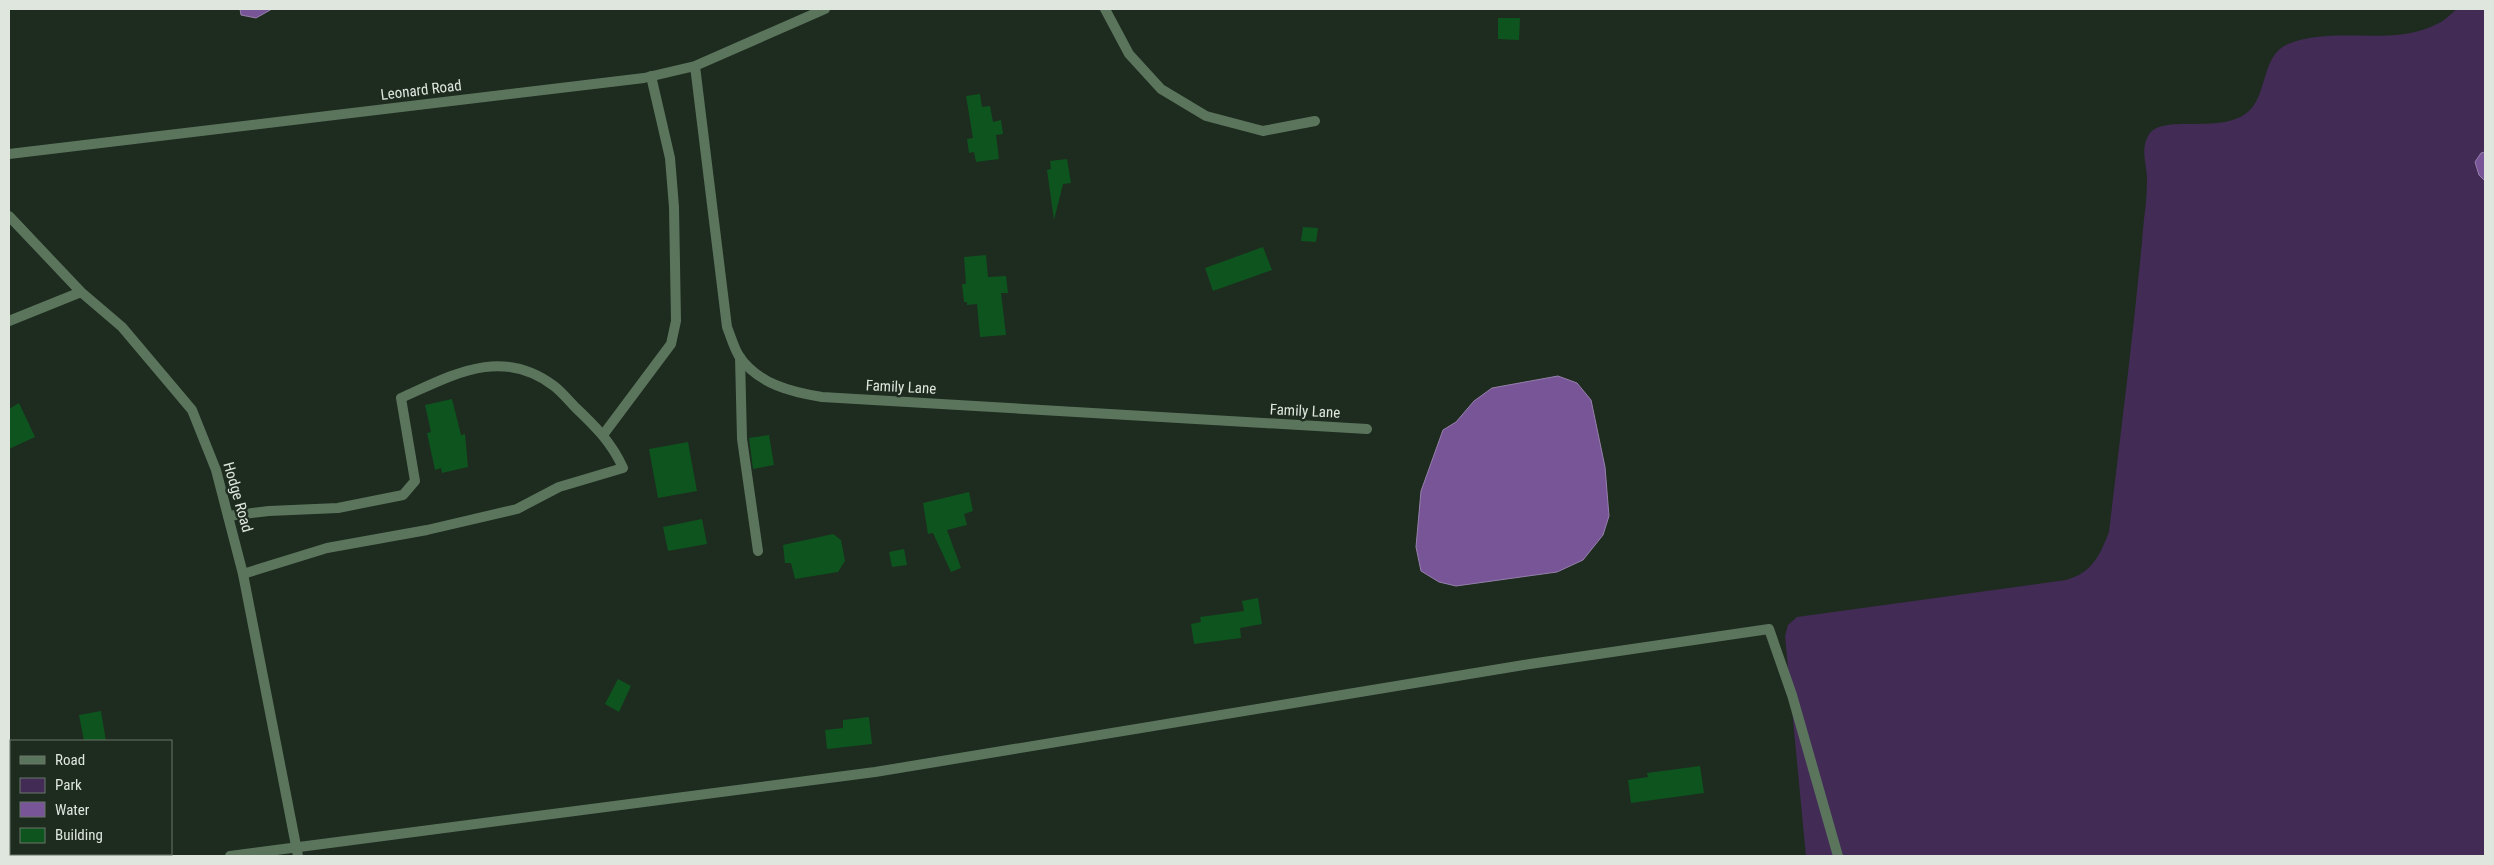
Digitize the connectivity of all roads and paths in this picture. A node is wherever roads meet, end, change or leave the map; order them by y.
1 (825, 9) edge
2 (1105, 9) edge
3 (695, 66) junction
4 (651, 76) junction
5 (1315, 121) dead end
6 (9, 154) edge
7 (9, 216) edge
8 (81, 292) junction
9 (9, 321) edge
10 (740, 356) junction
11 (1367, 429) dead end
12 (603, 435) junction
13 (228, 516) junction
14 (758, 551) dead end
15 (243, 574) junction
16 (297, 852) edge
17 (230, 856) edge
18 (1838, 856) edge

1 - 3 street, Leonard Road
2 - 5 street
3 - 4 street, Leonard Road
3 - 10 street, Family Lane
4 - 6 street, Leonard Road
4 - 12 street
7 - 8 street, Hodge Road
8 - 9 street
8 - 13 street, Hodge Road
10 - 11 street, Family Lane
10 - 14 street
12 - 13 street
12 - 15 street
13 - 15 street, Hodge Road
15 - 16 street, Hodge Road
16 - 17 street
16 - 18 street

